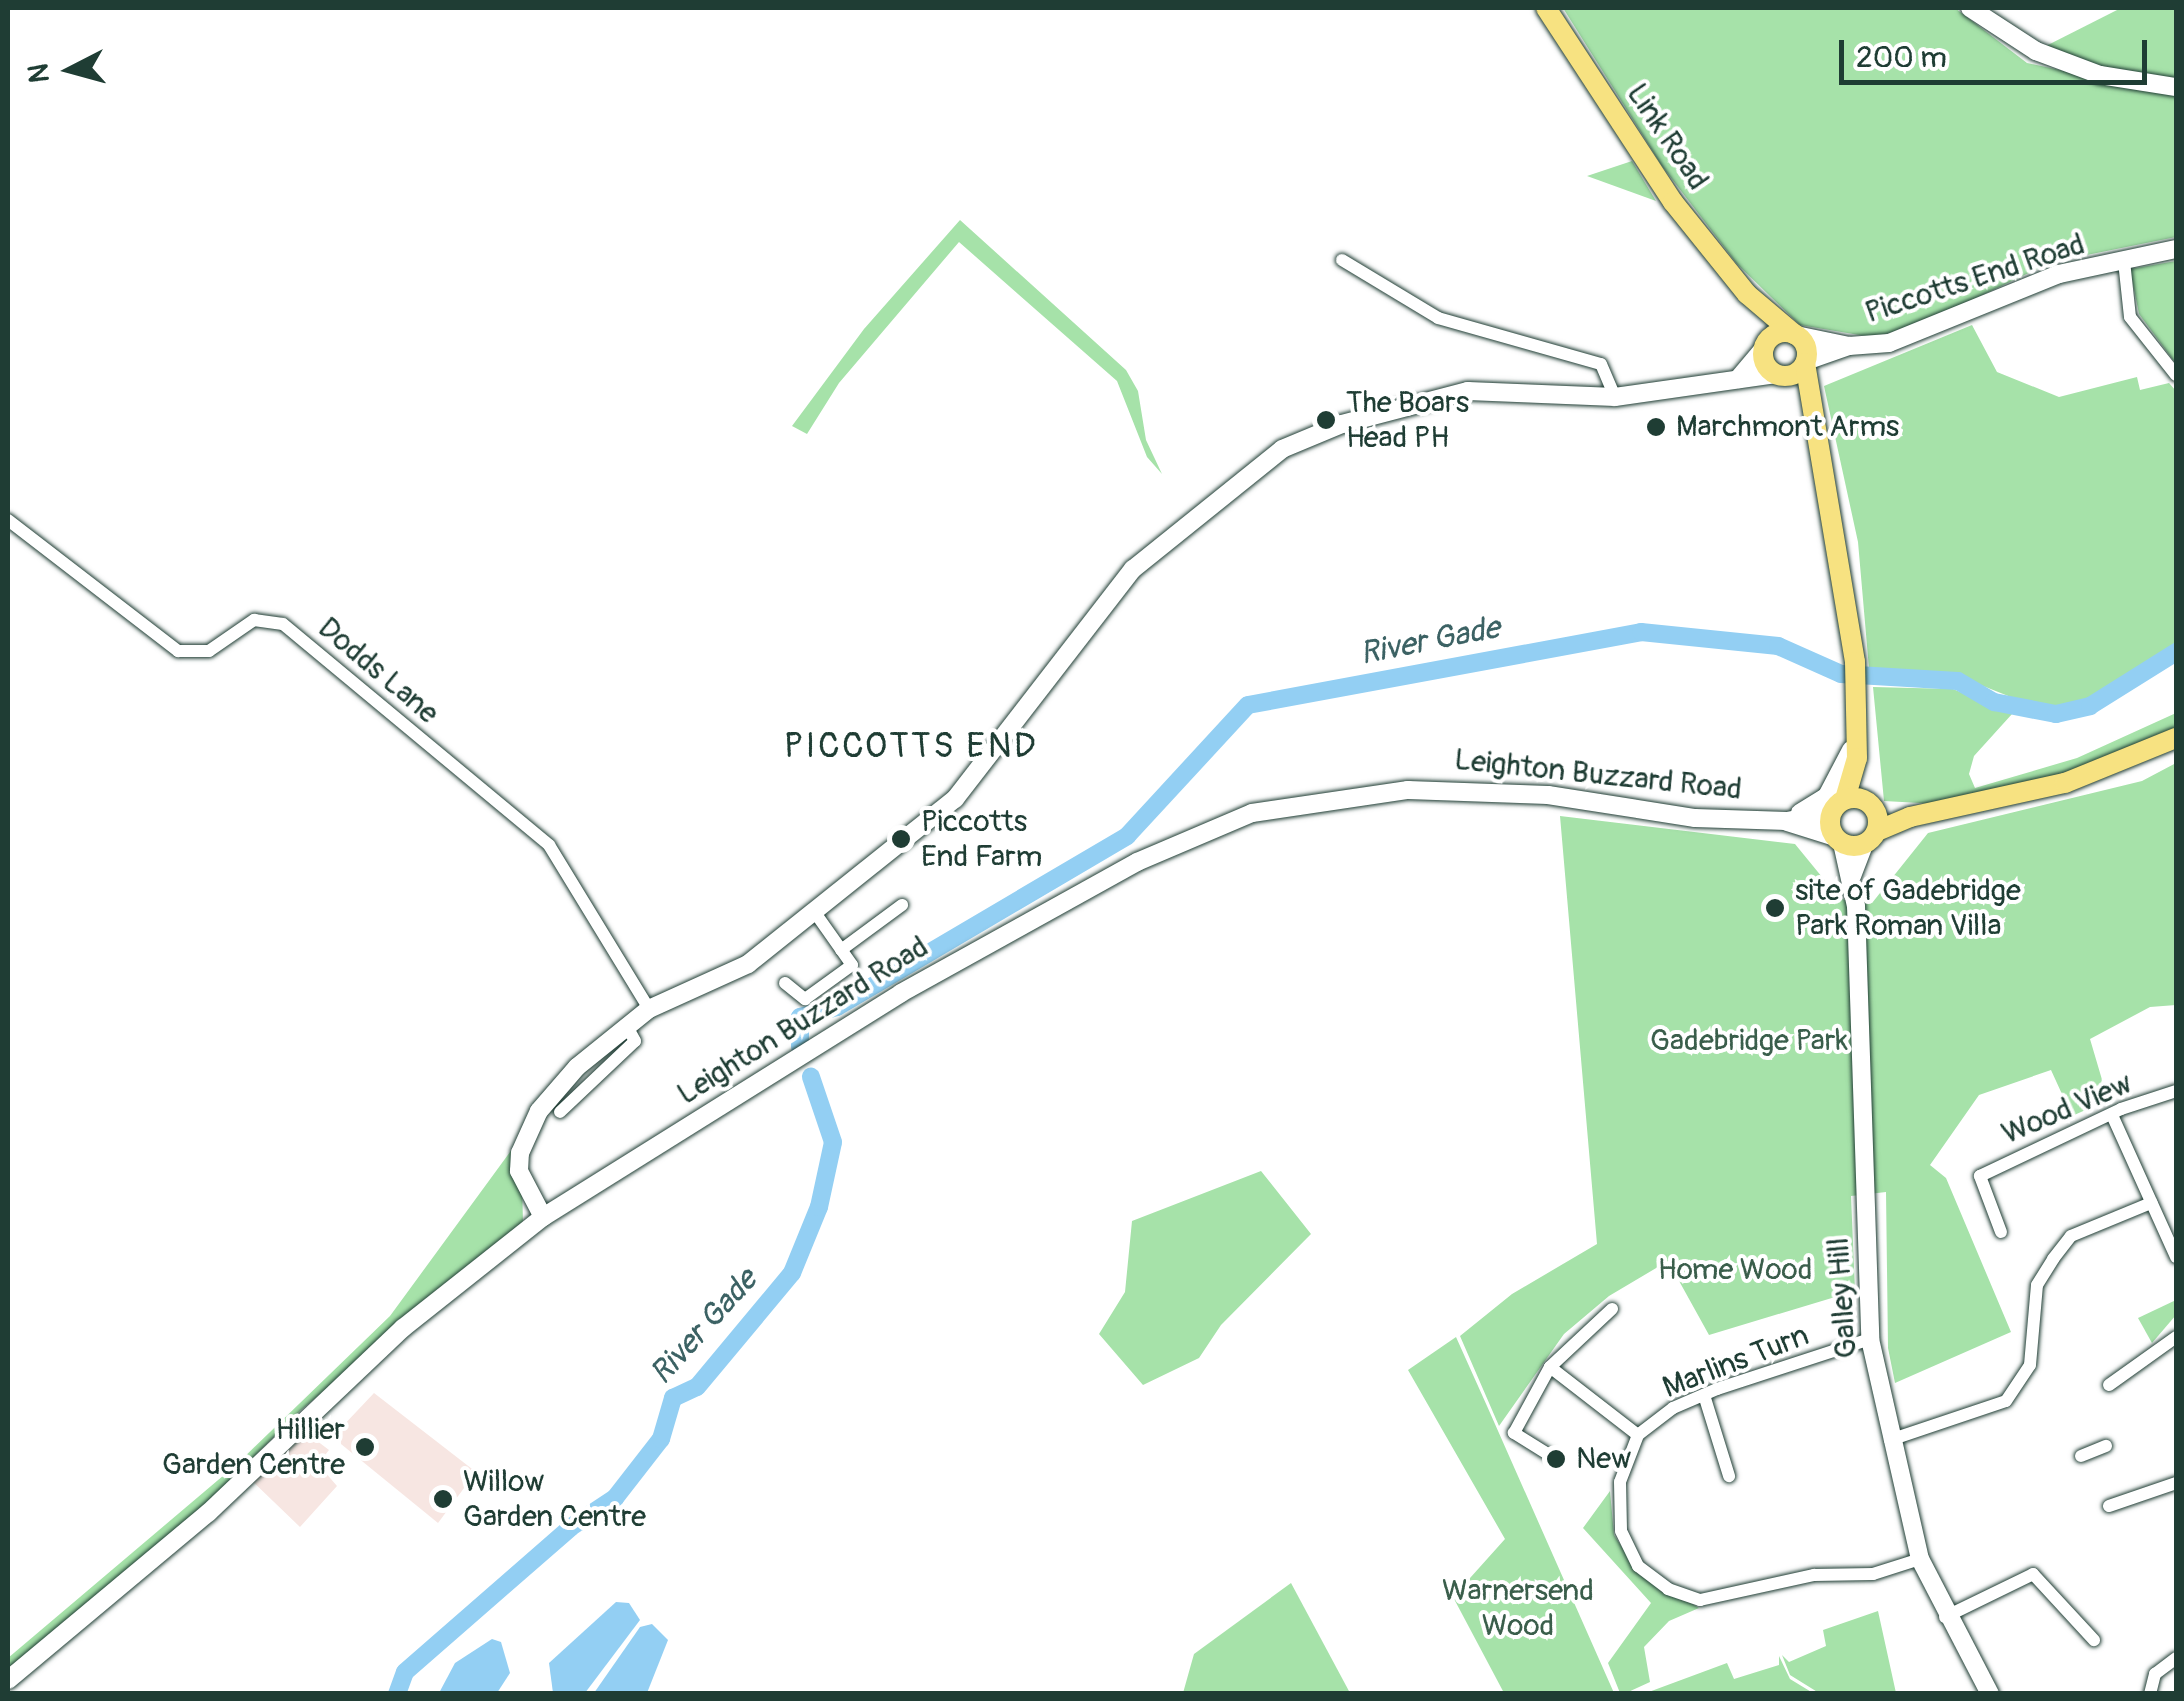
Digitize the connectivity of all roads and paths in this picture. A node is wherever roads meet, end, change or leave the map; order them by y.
1 (1546, 8) edge
2 (1970, 8) edge
3 (2176, 88) edge
4 (2176, 249) edge
5 (1342, 260) dead end
6 (2124, 261) junction
7 (1747, 294) junction
8 (1795, 334) junction
9 (1849, 346) junction
10 (1764, 347) junction
11 (1806, 362) junction
12 (1777, 374) junction
13 (2176, 374) edge
14 (1738, 379) junction
15 (1616, 396) junction
16 (1815, 426) junction
17 (8, 520) edge
18 (1858, 732) junction
19 (2176, 738) edge
20 (1857, 758) junction
21 (1839, 805) junction
22 (1872, 806) junction
23 (1910, 817) junction
24 (1786, 822) junction
25 (1871, 838) junction
26 (1838, 840) junction
27 (1852, 876) junction
28 (902, 905) dead end
29 (816, 914) junction
30 (842, 950) junction
31 (785, 983) dead end
32 (650, 1010) junction
33 (626, 1025) junction
34 (2176, 1091) edge
35 (560, 1112) dead end
36 (2112, 1115) junction
37 (2151, 1204) junction
38 (543, 1217) junction
39 (2002, 1232) dead end
40 (2176, 1257) edge
41 (1612, 1309) dead end
42 (2176, 1337) edge
43 (1870, 1339) junction
44 (1550, 1366) junction
45 (2110, 1385) dead end
46 (1704, 1395) junction
47 (1638, 1435) junction
48 (1890, 1440) junction
49 (2106, 1446) dead end
50 (1551, 1456) dead end
51 (2082, 1456) dead end
52 (1729, 1476) dead end
53 (2176, 1484) edge
54 (2109, 1506) dead end
55 (1920, 1559) junction
56 (1945, 1618) junction
57 (2094, 1640) dead end
58 (2176, 1658) edge
59 (8, 1680) edge
60 (1990, 1694) edge
61 (2150, 1694) edge

1 - 7 main road, Link Road
2 - 3 street
4 - 6 street, Piccotts End Road
5 - 15 street
6 - 9 street, Piccotts End Road
6 - 13 street
7 - 8 main road, Link Road
7 - 10 main road, Link Road
8 - 9 street, Piccotts End Road
8 - 10 main road
8 - 11 main road, Link Road
9 - 11 street, Piccotts End Road
10 - 12 main road, Link Road
10 - 14 street
11 - 12 main road
11 - 16 main road, Link Road
12 - 14 street
12 - 16 main road, Link Road
14 - 15 street
15 - 29 street
16 - 18 main road, Link Road
17 - 32 street, Dodds Lane
18 - 20 main road, Link Road
18 - 24 street
19 - 23 main road
20 - 21 main road, Link Road
20 - 22 main road, Link Road
21 - 22 main road
21 - 24 street, Leighton Buzzard Road
21 - 26 main road
22 - 23 main road
22 - 25 main road, Link Road
23 - 25 main road
24 - 26 street, Leighton Buzzard Road
24 - 38 street, Leighton Buzzard Road
25 - 26 main road
25 - 27 street, Galley Hill
26 - 27 street, Galley Hill
27 - 43 street, Galley Hill
28 - 30 street
29 - 30 street
29 - 32 street
30 - 31 street
32 - 33 street
33 - 35 street
33 - 38 street
34 - 36 street, Wood View
36 - 37 street
36 - 39 street, Wood View
37 - 40 street
37 - 48 street
38 - 59 street, Leighton Buzzard Road
41 - 44 street
42 - 45 street
43 - 46 street, Marlins Turn
43 - 48 street, Galley Hill
44 - 47 street
44 - 50 street
46 - 47 street, Marlins Turn
46 - 52 street
47 - 55 street, Marlins Turn
48 - 55 street, Galley Hill
49 - 51 street
53 - 54 street
55 - 56 street, Galley Hill
56 - 57 street
56 - 60 street, Galley Hill
58 - 61 street

